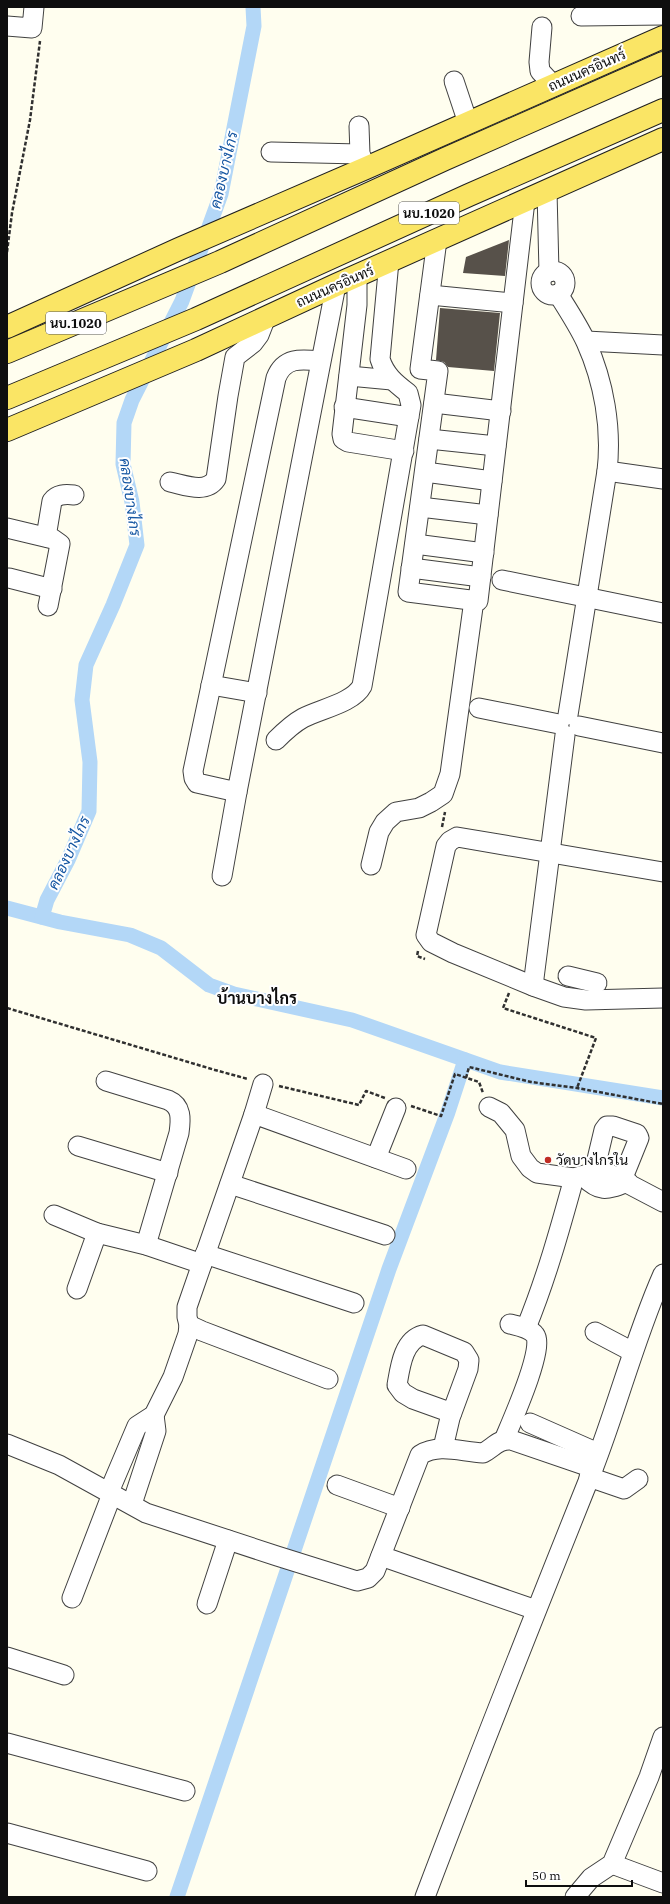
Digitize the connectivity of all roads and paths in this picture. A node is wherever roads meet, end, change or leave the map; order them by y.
1 (34, 7) edge
2 (663, 15) edge
3 (581, 16) dead end
4 (7, 26) edge
5 (542, 27) dead end
6 (40, 37) dead end
7 (663, 37) edge
8 (663, 63) edge
9 (454, 81) dead end
10 (553, 85) junction
11 (663, 110) edge
12 (468, 123) junction
13 (359, 126) dead end
14 (663, 138) edge
15 (271, 152) dead end
16 (363, 161) junction
17 (547, 191) junction
18 (525, 201) junction
19 (437, 240) junction
20 (7, 252) edge
21 (389, 261) junction
22 (357, 276) junction
23 (336, 285) junction
24 (430, 295) junction
25 (386, 298) junction
26 (513, 303) junction
27 (357, 305) junction
28 (266, 317) junction
29 (7, 327) edge
30 (586, 341) junction
31 (663, 345) edge
32 (7, 352) edge
33 (320, 361) junction
34 (349, 376) junction
35 (392, 380) junction
36 (7, 398) edge
37 (434, 403) junction
38 (344, 407) junction
39 (501, 411) junction
40 (409, 417) junction
41 (7, 430) edge
42 (429, 439) junction
43 (496, 446) junction
44 (404, 451) junction
45 (425, 472) junction
46 (606, 472) junction
47 (663, 479) edge
48 (492, 481) junction
49 (170, 482) dead end
50 (74, 495) dead end
51 (420, 507) junction
52 (488, 515) junction
53 (7, 528) edge
54 (46, 537) junction
55 (415, 544) junction
56 (484, 553) junction
57 (411, 568) junction
58 (481, 577) junction
59 (9, 578) dead end
60 (502, 580) dead end
61 (585, 598) junction
62 (474, 600) junction
63 (663, 613) edge
64 (211, 685) junction
65 (257, 693) junction
66 (479, 708) dead end
67 (568, 725) junction
68 (276, 740) dead end
69 (663, 743) edge
70 (237, 792) junction
71 (446, 808) dead end
72 (441, 831) dead end
73 (551, 852) junction
74 (371, 865) dead end
75 (663, 872) edge
76 (222, 876) dead end
77 (418, 948) dead end
78 (431, 961) dead end
79 (568, 976) dead end
80 (598, 985) junction
81 (533, 986) junction
82 (510, 991) dead end
83 (663, 998) edge
84 (7, 1008) edge
85 (465, 1078) junction
86 (106, 1081) dead end
87 (264, 1083) junction
88 (577, 1088) junction
89 (396, 1103) junction
90 (663, 1104) edge
91 (490, 1107) joint
92 (254, 1114) junction
93 (78, 1146) dead end
94 (376, 1158) junction
95 (406, 1169) dead end
96 (168, 1173) junction
97 (583, 1175) junction
98 (625, 1181) junction
99 (230, 1184) junction
100 (663, 1202) edge
101 (54, 1215) dead end
102 (97, 1232) junction
103 (385, 1235) dead end
104 (146, 1245) junction
105 (204, 1259) junction
106 (663, 1274) edge
107 (77, 1289) dead end
108 (354, 1303) dead end
109 (656, 1308) edge
110 (189, 1325) junction
111 (595, 1332) dead end
112 (633, 1352) junction
113 (328, 1379) dead end
114 (452, 1413) dead end
115 (154, 1415) junction
116 (530, 1423) dead end
117 (504, 1440) junction
118 (7, 1444) edge
119 (443, 1448) junction
120 (594, 1466) junction
121 (638, 1479) dead end
122 (337, 1485) dead end
123 (111, 1493) junction
124 (132, 1504) junction
125 (400, 1508) junction
126 (228, 1540) junction
127 (381, 1556) junction
128 (72, 1598) dead end
129 (206, 1604) dead end
130 (536, 1610) junction
131 (7, 1657) edge
132 (64, 1675) dead end
133 (663, 1737) edge
134 (7, 1743) edge
135 (656, 1780) edge
136 (185, 1791) dead end
137 (7, 1833) edge
138 (612, 1864) junction
139 (147, 1872) dead end
140 (663, 1883) edge
141 (425, 1897) edge
142 (574, 1897) edge

1 - 4 street
2 - 3 street
5 - 10 street
6 - 20 path
7 - 10 main road, ถนนนครอินทร์ / นบ.1020
8 - 32 main road, ถนนนครอินทร์ / นบ.1020
9 - 12 street
10 - 12 main road, ถนนนครอินทร์ / นบ.1020
11 - 36 main road, ถนนนครอินทร์ / นบ.1020
12 - 16 main road, ถนนนครอินทร์ / นบ.1020
13 - 16 street
14 - 17 main road, ถนนนครอินทร์ / นบ.1020
15 - 16 street
16 - 29 main road, ถนนนครอินทร์ / นบ.1020
17 - 18 main road, ถนนนครอินทร์ / นบ.1020
17 - 30 street
18 - 19 main road, ถนนนครอินทร์ / นบ.1020
18 - 26 street
19 - 21 main road, ถนนนครอินทร์ / นบ.1020
19 - 24 street
21 - 22 main road, ถนนนครอินทร์ / นบ.1020
21 - 25 street
22 - 23 main road, ถนนนครอินทร์ / นบ.1020
22 - 27 street
23 - 28 main road, ถนนนครอินทร์ / นบ.1020
23 - 33 street
24 - 26 street
24 - 37 street
25 - 27 street
25 - 35 street
26 - 39 street
27 - 34 street
28 - 41 main road, ถนนนครอินทร์ / นบ.1020
28 - 49 street
30 - 31 street
30 - 46 street
33 - 64 street
33 - 65 street
34 - 35 street
34 - 38 street
35 - 40 street
37 - 39 street
37 - 42 street
38 - 40 street
38 - 44 street
39 - 43 street
40 - 44 street
42 - 43 street
42 - 45 street
43 - 48 street
44 - 68 street
45 - 48 street
45 - 51 street
46 - 47 street
46 - 61 street
48 - 52 street
50 - 54 street
51 - 52 street
51 - 55 street
52 - 56 street
53 - 54 street
54 - 59 street
55 - 56 street
55 - 57 street
56 - 58 street
57 - 58 street
57 - 62 street
58 - 62 street
60 - 61 street
61 - 63 street
61 - 67 street
62 - 74 street
64 - 65 street
64 - 70 street
65 - 70 street
66 - 67 street
67 - 69 street
67 - 73 street
70 - 76 street
71 - 72 path
73 - 75 street
73 - 81 street
73 - 81 street
77 - 78 path
79 - 80 street
80 - 81 street
80 - 83 street
82 - 88 path
84 - 87 path
85 - 88 path
85 - 89 path
85 - 91 path
86 - 96 street
87 - 89 path
87 - 92 street
88 - 90 path
89 - 94 street
91 - 97 street
92 - 94 street
92 - 99 street
93 - 96 street
94 - 95 street
96 - 104 street
97 - 98 street
97 - 98 street
97 - 117 street
98 - 100 street
99 - 103 street
99 - 105 street
101 - 102 street
102 - 104 street
102 - 107 street
104 - 105 street
105 - 108 street
105 - 110 street
106 - 109 street
109 - 112 street
110 - 113 street
110 - 115 street
111 - 112 street
112 - 120 street
114 - 119 street
115 - 123 street
115 - 124 street
116 - 120 street
117 - 119 street
117 - 120 street
118 - 123 street
119 - 125 street
120 - 121 street
120 - 130 street
122 - 125 street
123 - 124 street
123 - 128 street
124 - 126 street
125 - 127 street
126 - 127 street
126 - 129 street
127 - 130 street
130 - 141 street
131 - 132 street
133 - 135 street
134 - 136 street
135 - 138 street
137 - 139 street
138 - 140 street
138 - 142 street

